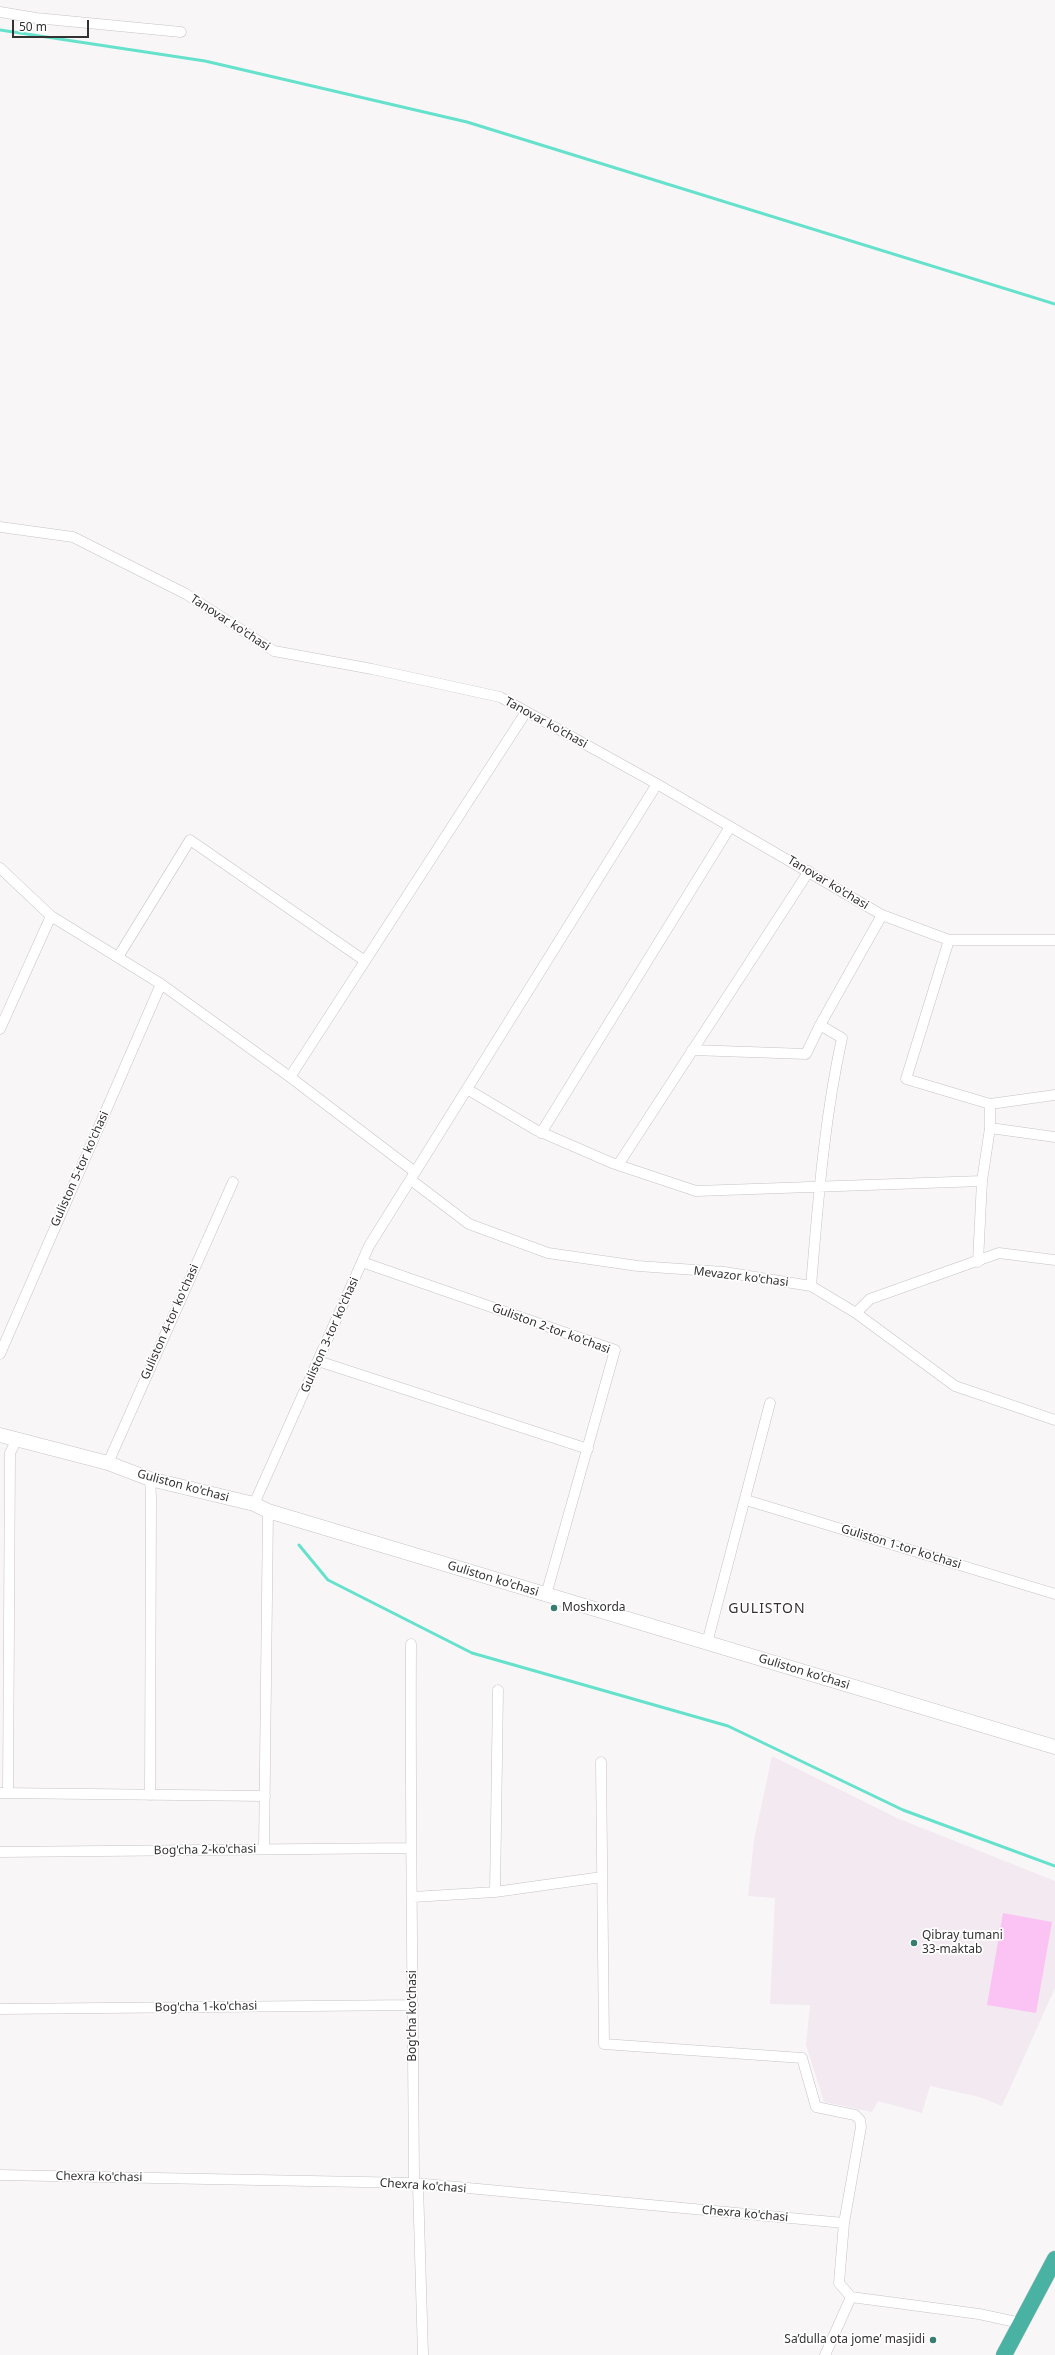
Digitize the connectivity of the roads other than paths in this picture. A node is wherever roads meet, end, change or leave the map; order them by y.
1 (0, 12) edge
2 (181, 32) dead end
3 (0, 527) edge
4 (526, 712) junction
5 (658, 784) junction
6 (730, 827) junction
7 (0, 868) edge
8 (809, 871) junction
9 (882, 915) junction
10 (51, 916) junction
11 (949, 940) junction
12 (1055, 940) edge
13 (118, 957) junction
14 (365, 961) junction
15 (161, 984) junction
16 (820, 1024) junction
17 (0, 1029) edge
18 (692, 1050) junction
19 (290, 1077) junction
20 (467, 1089) junction
21 (1055, 1095) edge
22 (990, 1104) junction
23 (990, 1128) junction
24 (541, 1133) junction
25 (1055, 1137) edge
26 (618, 1165) junction
27 (413, 1176) junction
28 (982, 1181) junction
29 (232, 1182) dead end
30 (820, 1188) junction
31 (1055, 1260) edge
32 (362, 1262) junction
33 (978, 1262) junction
34 (811, 1286) junction
35 (856, 1312) junction
36 (0, 1354) edge
37 (318, 1361) junction
38 (770, 1403) dead end
39 (1055, 1420) edge
40 (0, 1435) edge
41 (17, 1439) junction
42 (588, 1450) junction
43 (108, 1463) junction
44 (150, 1479) junction
45 (746, 1500) junction
46 (254, 1504) junction
47 (268, 1511) junction
48 (1055, 1594) edge
49 (546, 1595) junction
50 (707, 1643) junction
51 (412, 1644) dead end
52 (498, 1690) dead end
53 (1055, 1747) edge
54 (601, 1762) dead end
55 (4, 1793) edge
56 (150, 1795) junction
57 (264, 1796) junction
58 (410, 1848) junction
59 (264, 1849) junction
60 (0, 1852) edge
61 (602, 1877) junction
62 (495, 1892) junction
63 (413, 1897) junction
64 (412, 2005) junction
65 (0, 2009) edge
66 (0, 2175) edge
67 (416, 2184) junction
68 (844, 2223) junction
69 (1055, 2259) edge
70 (851, 2297) junction
71 (1021, 2323) junction
72 (422, 2355) edge
73 (825, 2355) edge
74 (1004, 2355) edge

1 - 2 street
3 - 4 street, Tanovar ko'chasi
4 - 5 street, Tanovar ko'chasi
4 - 14 street
5 - 6 street, Tanovar ko'chasi
5 - 20 street, Guliston 3-tor ko'chasi
6 - 8 street, Tanovar ko'chasi
6 - 24 street
7 - 10 street, Mevazor ko'chasi
8 - 9 street, Tanovar ko'chasi
8 - 18 street
9 - 11 street, Tanovar ko'chasi
9 - 16 street
10 - 13 street, Mevazor ko'chasi
10 - 17 street
11 - 12 street, Tanovar ko'chasi
11 - 22 street
13 - 14 street
13 - 15 street, Mevazor ko'chasi
14 - 19 street
15 - 19 street, Mevazor ko'chasi
15 - 36 street, Guliston 5-tor ko'chasi
16 - 18 street
16 - 30 street
18 - 26 street
19 - 27 street, Mevazor ko'chasi
20 - 24 street
20 - 27 street, Guliston 3-tor ko'chasi
21 - 22 street
22 - 23 street
23 - 25 street
23 - 28 street
24 - 26 street
26 - 30 street
27 - 32 street, Guliston 3-tor ko'chasi
27 - 34 street, Mevazor ko'chasi
28 - 30 street
28 - 33 street
29 - 43 street, Guliston 4-tor ko'chasi
30 - 34 street
31 - 33 street
32 - 37 street, Guliston 3-tor ko'chasi
32 - 42 street, Guliston 2-tor ko'chasi
33 - 35 street
34 - 35 street, Mevazor ko'chasi
35 - 39 street, Mevazor ko'chasi
37 - 42 street
37 - 46 street, Guliston 3-tor ko'chasi
38 - 45 street
40 - 41 main road, Guliston ko'chasi
41 - 43 main road, Guliston ko'chasi
41 - 55 street
42 - 49 street, Guliston 2-tor ko'chasi
43 - 44 main road, Guliston ko'chasi
44 - 46 main road, Guliston ko'chasi
44 - 56 street
45 - 48 street, Guliston 1-tor ko'chasi
45 - 50 street
46 - 47 main road, Guliston ko'chasi
47 - 49 main road, Guliston ko'chasi
47 - 57 street
49 - 50 main road, Guliston ko'chasi
50 - 53 main road, Guliston ko'chasi
51 - 58 street, Bog'cha ko'chasi
52 - 62 street
54 - 61 street
55 - 56 street
56 - 57 street
57 - 59 street
58 - 59 street, Bog'cha 2-ko'chasi
58 - 63 street, Bog'cha ko'chasi
59 - 60 street, Bog'cha 2-ko'chasi
61 - 62 street
61 - 68 street
62 - 63 street
63 - 64 street, Bog'cha ko'chasi
64 - 65 street, Bog'cha 1-ko'chasi
64 - 67 street, Bog'cha ko'chasi
66 - 67 street, Chexra ko'chasi
67 - 68 street, Chexra ko'chasi
67 - 72 street, Bog'cha ko'chasi
68 - 70 street
69 - 71 highway
70 - 71 street
70 - 73 street
71 - 74 highway

